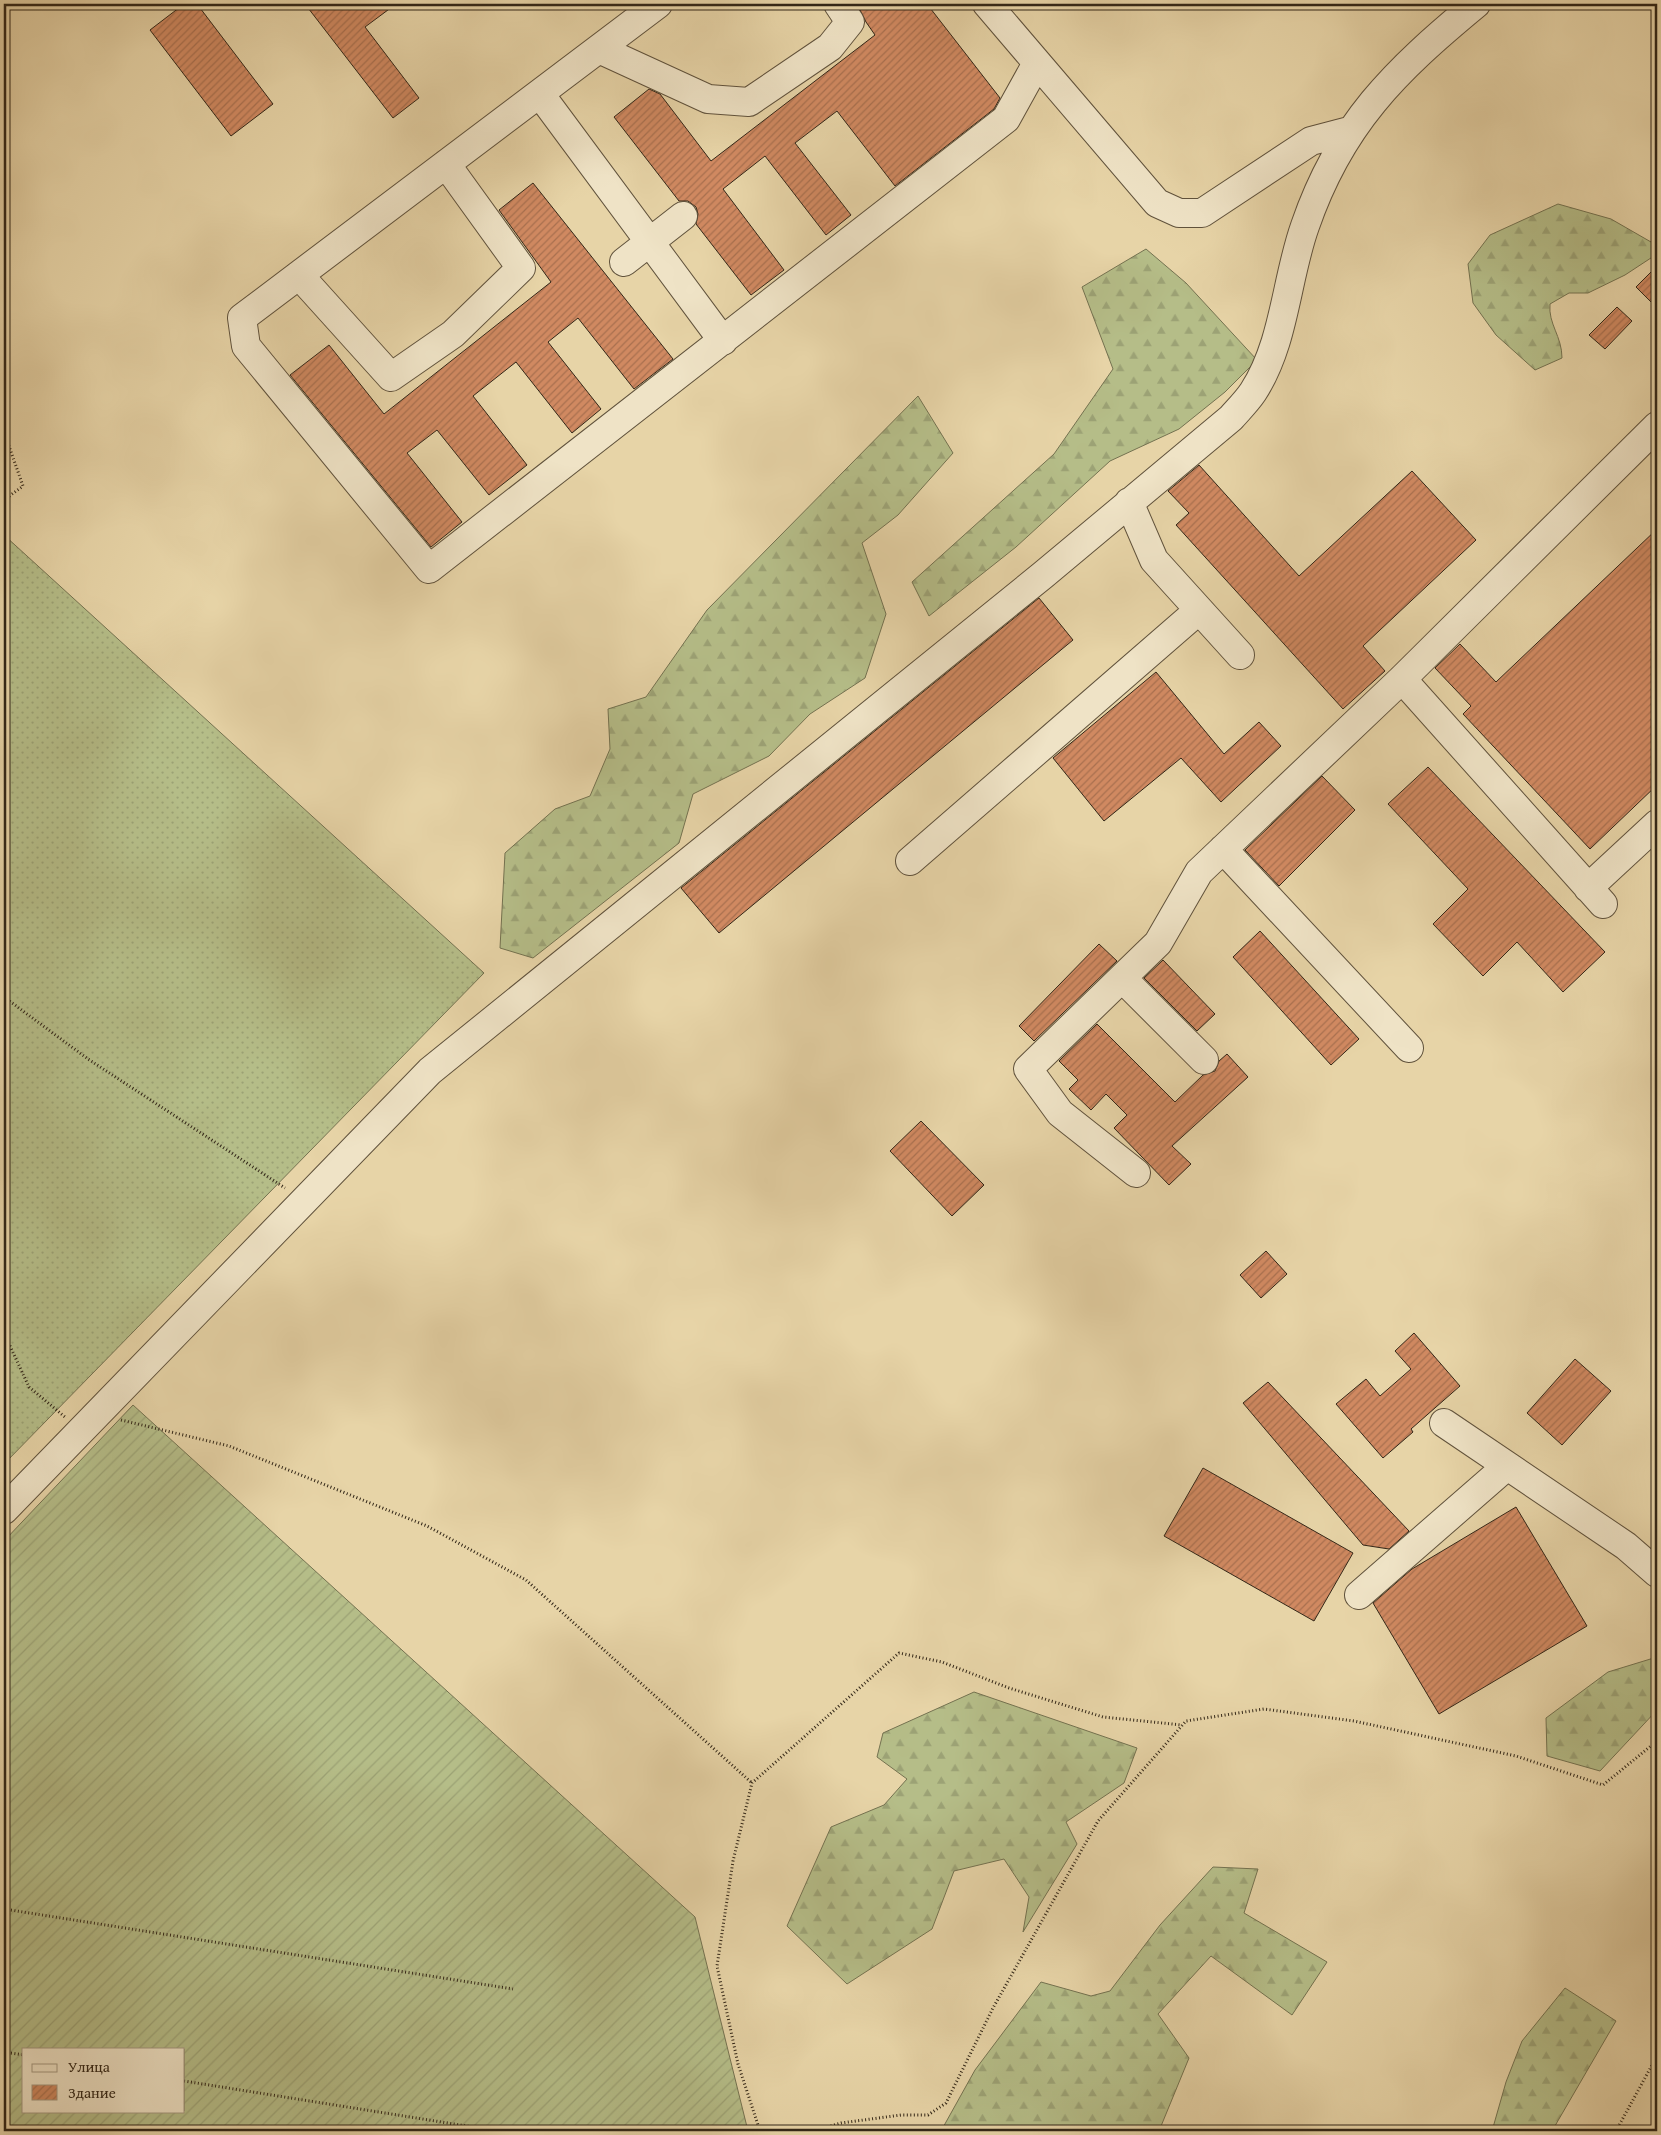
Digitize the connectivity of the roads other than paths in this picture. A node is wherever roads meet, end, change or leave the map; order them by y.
1 (658, 4) edge
2 (838, 4) edge
3 (986, 4) edge
4 (1476, 4) edge
5 (599, 49) junction
6 (1037, 63) junction
7 (540, 94) junction
8 (1349, 131) junction
9 (446, 164) junction
10 (682, 216) dead end
11 (650, 240) junction
12 (624, 262) dead end
13 (299, 275) junction
14 (724, 341) junction
15 (1655, 434) edge
16 (1129, 502) junction
17 (1199, 610) junction
18 (1240, 655) dead end
19 (1402, 679) junction
20 (1657, 824) edge
21 (1223, 849) junction
22 (910, 862) dead end
23 (1122, 978) junction
24 (1409, 1048) dead end
25 (1204, 1060) dead end
26 (1136, 1173) dead end
27 (1444, 1423) dead end
28 (1507, 1466) junction
29 (4, 1510) edge
30 (1657, 1573) edge
31 (1359, 1595) dead end

1 - 5 street
2 - 5 street
3 - 6 street
4 - 8 street
5 - 7 street
6 - 8 street
6 - 14 street
7 - 9 street
7 - 11 street
8 - 16 street
9 - 13 street
9 - 13 street
10 - 11 street
11 - 12 street
11 - 14 street
13 - 14 street
15 - 19 street
16 - 17 street
16 - 29 street
17 - 18 street
17 - 22 street
19 - 20 street
19 - 21 street
21 - 23 street
21 - 24 street
23 - 25 street
23 - 26 street
27 - 28 street
28 - 30 street
28 - 31 street

